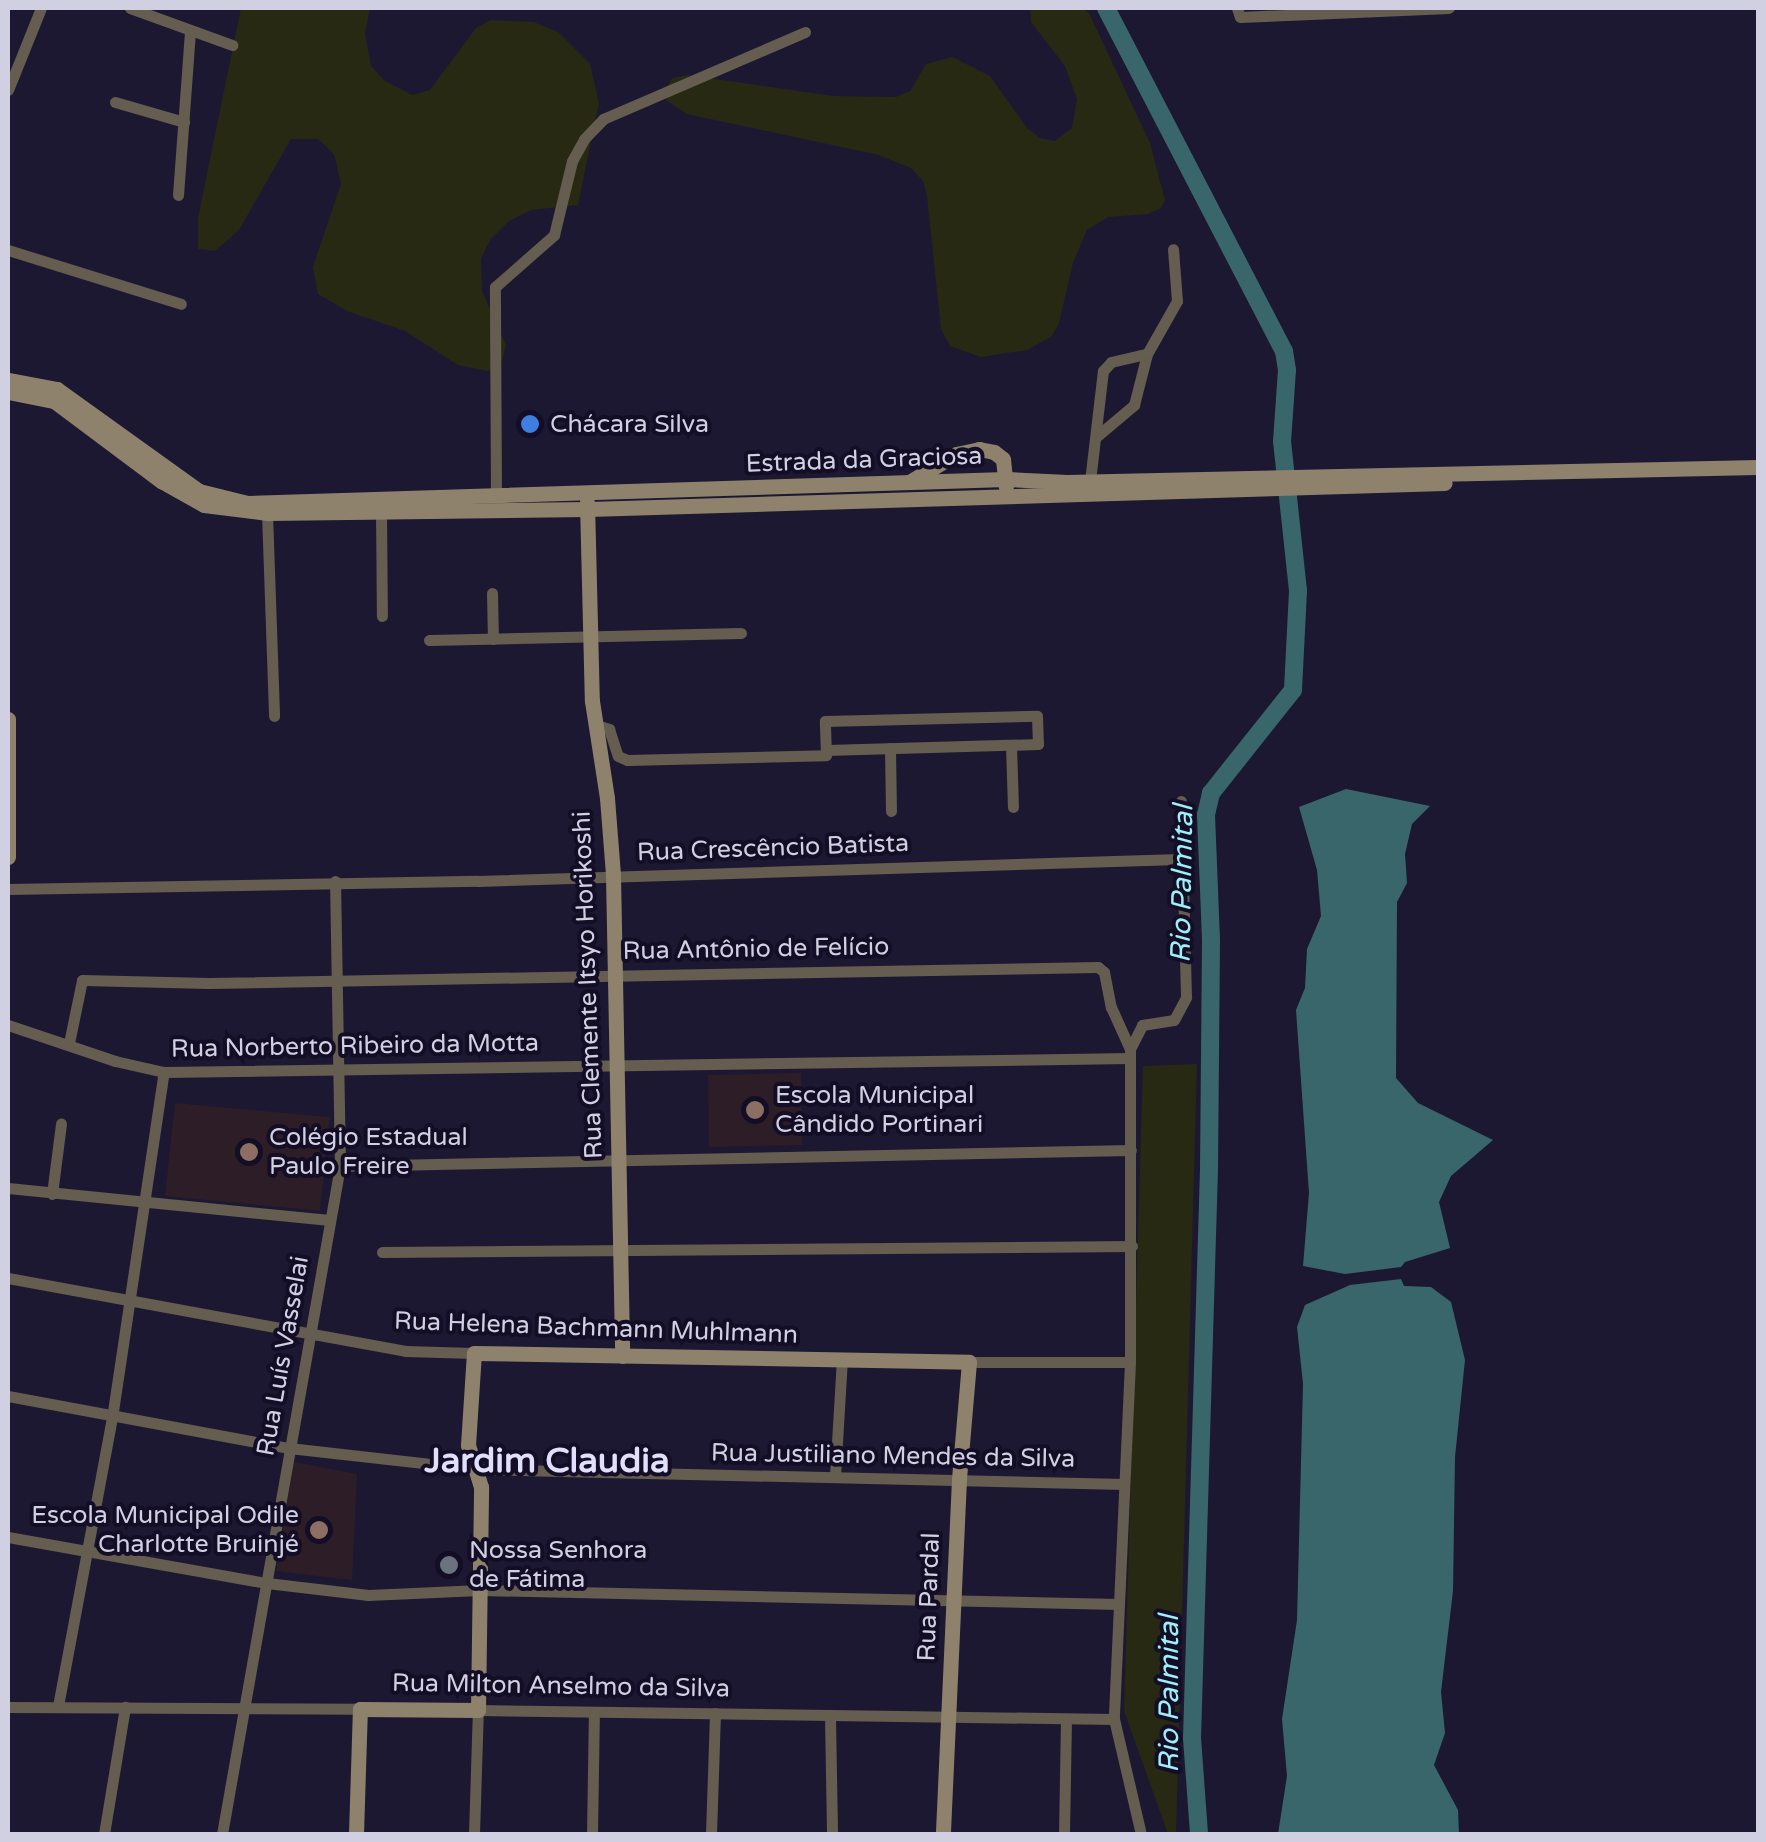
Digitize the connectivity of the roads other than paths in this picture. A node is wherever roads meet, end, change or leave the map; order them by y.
1 (41, 8) edge
2 (130, 8) edge
3 (1431, 8) edge
4 (1449, 8) edge
5 (1346, 10) edge
6 (161, 12) edge
7 (1238, 12) edge
8 (190, 32) junction
9 (805, 32) dead end
10 (232, 45) dead end
11 (8, 90) edge
12 (116, 102) dead end
13 (184, 122) junction
14 (178, 195) dead end
15 (1172, 249) dead end
16 (8, 250) edge
17 (180, 304) dead end
18 (1147, 354) junction
19 (8, 380) edge
20 (8, 392) edge
21 (1096, 437) junction
22 (1758, 467) edge
23 (1758, 476) edge
24 (1006, 478) junction
25 (1090, 481) junction
26 (1310, 481) junction
27 (1270, 482) junction
28 (908, 483) junction
29 (496, 496) junction
30 (1005, 496) junction
31 (587, 502) junction
32 (381, 511) junction
33 (268, 513) junction
34 (492, 593) dead end
35 (382, 616) dead end
36 (741, 633) dead end
37 (591, 638) junction
38 (493, 639) junction
39 (429, 640) dead end
40 (274, 716) dead end
41 (8, 719) edge
42 (596, 724) junction
43 (1011, 744) junction
44 (890, 748) junction
45 (826, 750) junction
46 (1181, 800) dead end
47 (1013, 808) dead end
48 (891, 811) dead end
49 (8, 832) edge
50 (8, 857) edge
51 (1180, 859) junction
52 (613, 876) junction
53 (335, 881) junction
54 (8, 889) edge
55 (615, 974) junction
56 (340, 980) junction
57 (8, 1025) edge
58 (69, 1043) junction
59 (1130, 1054) junction
60 (616, 1066) junction
61 (341, 1070) junction
62 (164, 1072) junction
63 (61, 1124) dead end
64 (1132, 1150) junction
65 (618, 1160) junction
66 (340, 1166) junction
67 (8, 1188) edge
68 (52, 1194) junction
69 (146, 1205) junction
70 (329, 1220) junction
71 (1132, 1246) junction
72 (382, 1252) dead end
73 (618, 1253) junction
74 (8, 1278) edge
75 (131, 1301) junction
76 (310, 1334) junction
77 (474, 1354) junction
78 (622, 1356) junction
79 (842, 1360) junction
80 (969, 1362) junction
81 (1130, 1362) junction
82 (8, 1396) edge
83 (112, 1418) junction
84 (289, 1448) junction
85 (476, 1469) junction
86 (836, 1476) junction
87 (959, 1479) junction
88 (1124, 1484) junction
89 (8, 1537) edge
90 (88, 1552) junction
91 (267, 1583) junction
92 (480, 1590) junction
93 (952, 1600) junction
94 (1119, 1604) junction
95 (58, 1706) junction
96 (244, 1706) junction
97 (8, 1707) edge
98 (126, 1708) junction
99 (360, 1709) junction
100 (478, 1710) junction
101 (594, 1713) junction
102 (714, 1713) junction
103 (830, 1717) junction
104 (950, 1717) junction
105 (1114, 1719) junction
106 (1066, 1720) junction
107 (104, 1834) edge
108 (222, 1834) edge
109 (356, 1834) edge
110 (474, 1834) edge
111 (592, 1834) edge
112 (711, 1834) edge
113 (832, 1834) edge
114 (942, 1834) edge
115 (1064, 1834) edge
116 (1141, 1834) edge

1 - 11 street
2 - 6 street
3 - 4 street
3 - 5 street
5 - 7 street
6 - 8 street
8 - 10 street
8 - 13 street
9 - 29 street
12 - 13 street
13 - 14 street
15 - 18 street
16 - 17 street
18 - 21 street
18 - 21 street
19 - 29 main road, Estrada da Graciosa
20 - 33 main road, Estrada da Graciosa
21 - 25 street
22 - 26 main road, Estrada da Graciosa
23 - 26 main road, Estrada da Graciosa
24 - 25 main road, Estrada da Graciosa
24 - 28 main road, Estrada da Graciosa
24 - 28 main road
24 - 30 main road
25 - 27 main road, Estrada da Graciosa
26 - 27 main road, Estrada da Graciosa
27 - 30 main road, Estrada da Graciosa
28 - 31 main road, Estrada da Graciosa
29 - 31 main road, Estrada da Graciosa
30 - 31 main road, Estrada da Graciosa
31 - 32 main road, Estrada da Graciosa
31 - 37 main road, Rua Clemente Itsyo Horikoshi
32 - 33 main road, Estrada da Graciosa
32 - 35 street
33 - 40 street
34 - 38 street
36 - 37 street
37 - 38 street
37 - 42 main road, Rua Clemente Itsyo Horikoshi
38 - 39 street
41 - 49 main road
42 - 45 street
42 - 52 main road, Rua Clemente Itsyo Horikoshi
43 - 44 street
43 - 45 street
43 - 47 street
44 - 45 street
44 - 48 street
46 - 51 street
49 - 50 main road
51 - 52 street, Rua Crescêncio Batista
51 - 59 street
52 - 53 street, Rua Crescêncio Batista
52 - 55 main road, Rua Clemente Itsyo Horikoshi
53 - 54 street, Rua Crescêncio Batista
53 - 56 street, Rua Luís Vasselai
55 - 56 street, Rua Antônio de Felício
55 - 59 street, Rua Antônio de Felício
55 - 60 main road, Rua Clemente Itsyo Horikoshi
56 - 58 street, Rua Antônio de Felício
56 - 61 street, Rua Luís Vasselai
57 - 58 street, Rua Norberto Ribeiro da Motta
58 - 62 street, Rua Norberto Ribeiro da Motta
59 - 60 street, Rua Norberto Ribeiro da Motta
59 - 64 street
60 - 61 street, Rua Norberto Ribeiro da Motta
60 - 65 main road, Rua Clemente Itsyo Horikoshi
61 - 62 street, Rua Norberto Ribeiro da Motta
61 - 66 street, Rua Luís Vasselai
62 - 69 street
63 - 68 street
64 - 65 street
64 - 71 street
65 - 66 street
65 - 73 main road, Rua Clemente Itsyo Horikoshi
66 - 70 street, Rua Luís Vasselai
67 - 68 street
68 - 69 street
69 - 70 street
69 - 75 street
70 - 76 street, Rua Luís Vasselai
71 - 73 street
71 - 81 street
72 - 73 street
73 - 78 main road, Rua Clemente Itsyo Horikoshi
74 - 75 street, Rua Helena Bachmann Muhlmann
75 - 76 street, Rua Helena Bachmann Muhlmann
75 - 83 street
76 - 77 street, Rua Helena Bachmann Muhlmann
76 - 84 street, Rua Luís Vasselai
77 - 78 main road, Rua Helena Bachmann Muhlmann
77 - 85 main road
78 - 79 main road, Rua Helena Bachmann Muhlmann
79 - 80 main road, Rua Helena Bachmann Muhlmann
79 - 86 street
80 - 81 street, Rua Helena Bachmann Muhlmann
80 - 87 main road, Rua Pardal
81 - 88 street
82 - 83 street, Rua Justiliano Mendes da Silva
83 - 84 street, Rua Justiliano Mendes da Silva
83 - 90 street
84 - 85 street, Rua Justiliano Mendes da Silva
84 - 91 street, Rua Luís Vasselai
85 - 86 street, Rua Justiliano Mendes da Silva
85 - 92 main road
86 - 87 street, Rua Justiliano Mendes da Silva
87 - 88 street, Rua Justiliano Mendes da Silva
87 - 93 main road, Rua Pardal
88 - 94 street
89 - 90 street
90 - 91 street
90 - 95 street
91 - 92 street
91 - 96 street, Rua Luís Vasselai
92 - 93 street
92 - 100 main road
93 - 94 street
93 - 104 main road, Rua Pardal
94 - 105 street
95 - 97 street, Rua Milton Anselmo da Silva
95 - 98 street, Rua Milton Anselmo da Silva
96 - 98 street, Rua Milton Anselmo da Silva
96 - 99 street, Rua Milton Anselmo da Silva
96 - 108 street, Rua Luís Vasselai
98 - 107 street
99 - 100 main road, Rua Milton Anselmo da Silva
99 - 109 main road
100 - 101 street, Rua Milton Anselmo da Silva
100 - 110 street
101 - 102 street, Rua Milton Anselmo da Silva
101 - 111 street
102 - 103 street, Rua Milton Anselmo da Silva
102 - 112 street
103 - 104 street, Rua Milton Anselmo da Silva
103 - 113 street
104 - 106 street, Rua Milton Anselmo da Silva
104 - 114 main road, Rua Pardal
105 - 106 street, Rua Milton Anselmo da Silva
105 - 116 street
106 - 115 street

